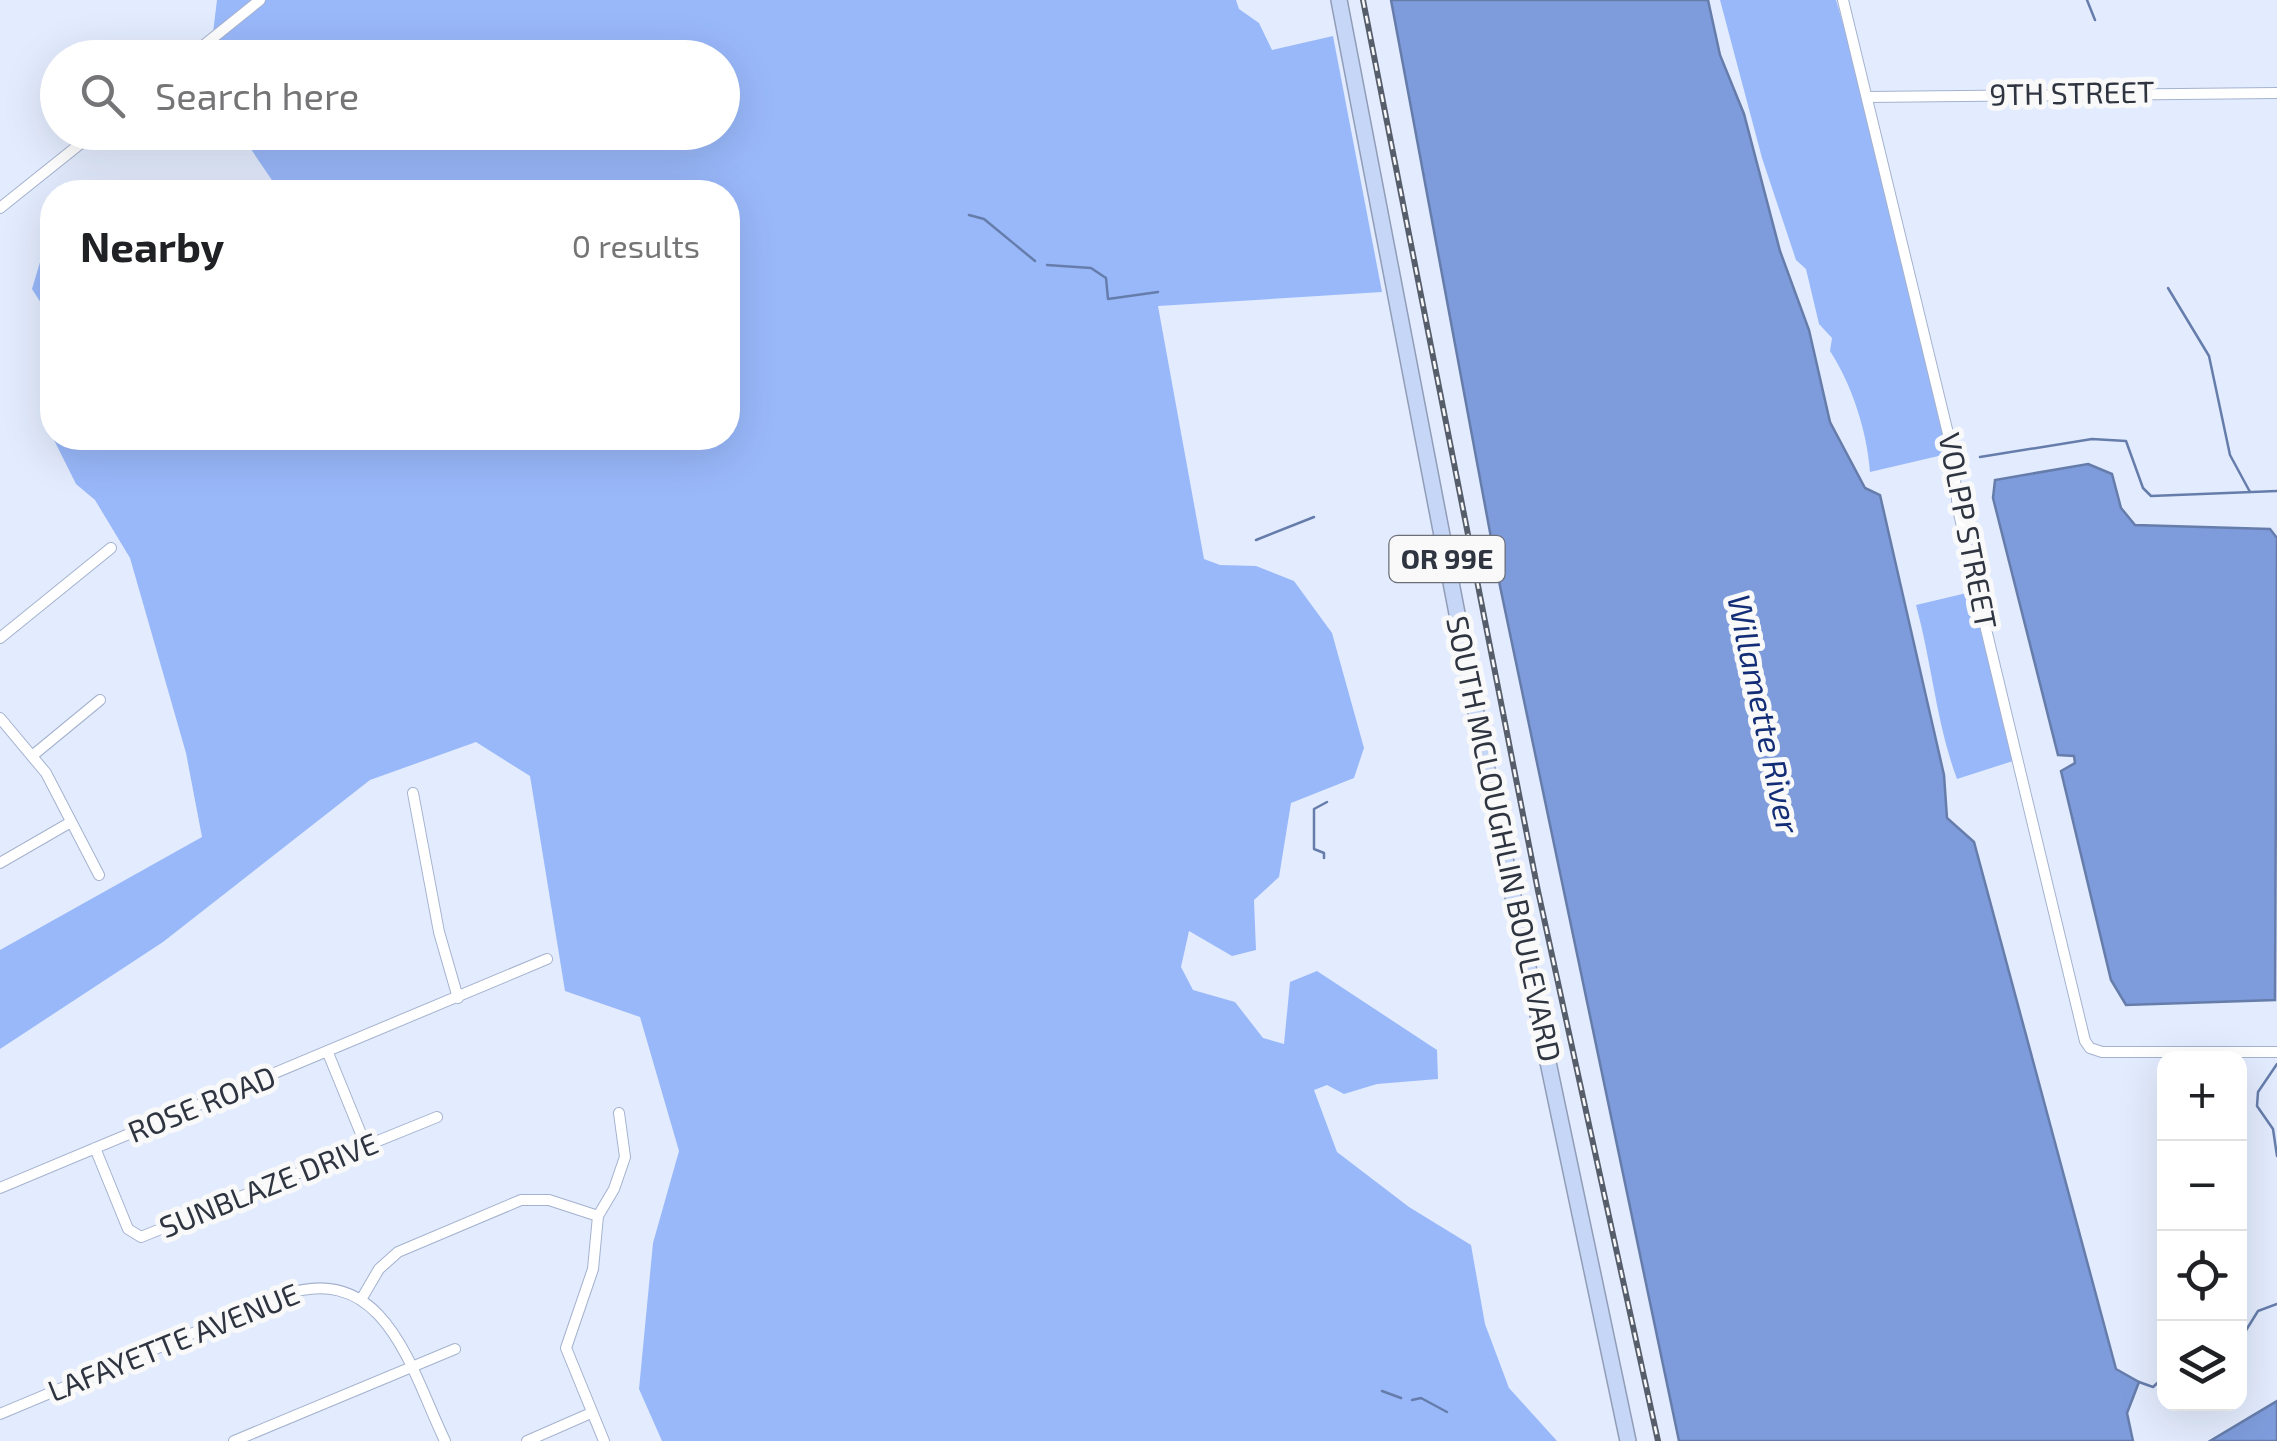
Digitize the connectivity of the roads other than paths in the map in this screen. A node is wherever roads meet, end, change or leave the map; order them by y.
1 (260, 0) edge
2 (1340, 0) edge
3 (1843, 0) edge
4 (210, 40) edge
5 (2277, 93) edge
6 (1867, 96) junction
7 (72, 150) edge
8 (0, 208) edge
9 (111, 548) dead end
10 (0, 638) edge
11 (100, 700) dead end
12 (0, 718) edge
13 (32, 756) junction
14 (414, 792) dead end
15 (72, 822) junction
16 (0, 864) edge
17 (99, 875) dead end
18 (546, 959) dead end
19 (458, 998) junction
20 (2277, 1052) edge
21 (328, 1053) junction
22 (619, 1113) dead end
23 (437, 1117) dead end
24 (366, 1146) junction
25 (96, 1148) junction
26 (0, 1188) edge
27 (598, 1216) junction
28 (362, 1298) junction
29 (455, 1349) dead end
30 (410, 1368) junction
31 (591, 1412) junction
32 (0, 1414) edge
33 (234, 1441) edge
34 (445, 1441) edge
35 (526, 1441) edge
36 (604, 1441) edge
37 (1628, 1441) edge

1 - 4 street
2 - 37 highway, SOUTH MCLOUGHLIN BOULEVARD / OR 99E
3 - 6 street, VOLPP STREET
5 - 6 street, 9TH STREET
6 - 20 street, VOLPP STREET
7 - 8 street
9 - 10 street
11 - 13 street
12 - 13 street
13 - 15 street
14 - 19 street
15 - 16 street
15 - 17 street
18 - 19 street, ROSE ROAD
19 - 21 street, ROSE ROAD
21 - 24 street
21 - 25 street, ROSE ROAD
22 - 27 street
23 - 24 street, SUNBLAZE DRIVE
24 - 25 street, SUNBLAZE DRIVE
25 - 26 street, ROSE ROAD
27 - 28 street
27 - 31 street
28 - 30 street
28 - 32 street, LAFAYETTE AVENUE
29 - 30 street
30 - 33 street
30 - 34 street
31 - 35 street
31 - 36 street

